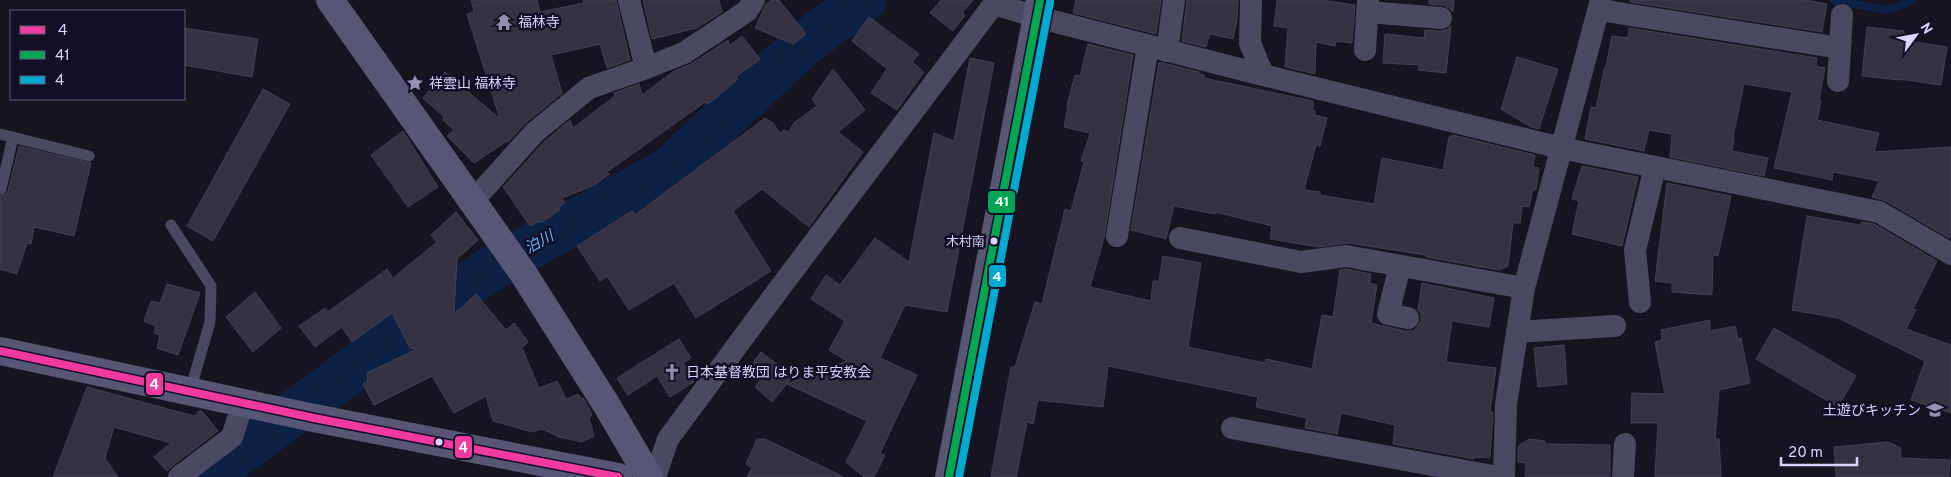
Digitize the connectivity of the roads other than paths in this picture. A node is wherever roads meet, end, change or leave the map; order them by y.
1 (330, 0) edge
2 (629, 0) edge
3 (754, 0) edge
4 (1174, 0) edge
5 (1251, 0) edge
6 (1600, 5) edge
7 (1368, 6) edge
8 (1039, 9) edge
9 (1842, 15) dead end
10 (1441, 18) dead end
11 (1158, 48) junction
12 (1840, 48) junction
13 (1365, 50) dead end
14 (646, 68) junction
15 (1263, 75) junction
16 (1838, 82) dead end
17 (0, 134) edge
18 (13, 137) junction
19 (1561, 148) junction
20 (89, 156) dead end
21 (1655, 167) junction
22 (2, 189) dead end
23 (472, 202) junction
24 (171, 225) dead end
25 (1117, 236) dead end
26 (1180, 238) dead end
27 (1951, 254) edge
28 (1400, 266) junction
29 (1524, 288) junction
30 (1640, 302) dead end
31 (1408, 318) dead end
32 (1615, 326) dead end
33 (1517, 332) junction
34 (0, 351) edge
35 (190, 391) junction
36 (244, 403) junction
37 (1232, 428) dead end
38 (1625, 444) dead end
39 (179, 477) edge
40 (618, 477) edge
41 (648, 477) edge
42 (655, 477) edge
43 (949, 477) edge
44 (1498, 477) edge
45 (1504, 477) edge
46 (1623, 477) edge

1 - 23 street
2 - 14 street
3 - 14 street
4 - 11 street
5 - 15 street
6 - 12 street
6 - 19 street
7 - 10 street
7 - 13 street
8 - 11 street
8 - 42 street
8 - 43 street
9 - 12 street
11 - 15 street
11 - 25 street
12 - 16 street
14 - 23 street
15 - 19 street
17 - 18 lane
18 - 20 lane
18 - 22 lane
19 - 21 street
19 - 29 street
21 - 27 street
21 - 30 street
23 - 41 street
24 - 35 lane
26 - 28 street
28 - 29 street
28 - 31 street
29 - 33 street
32 - 33 street
33 - 45 street
34 - 35 street
35 - 36 street
36 - 39 street
36 - 40 street
37 - 44 street
38 - 46 street

